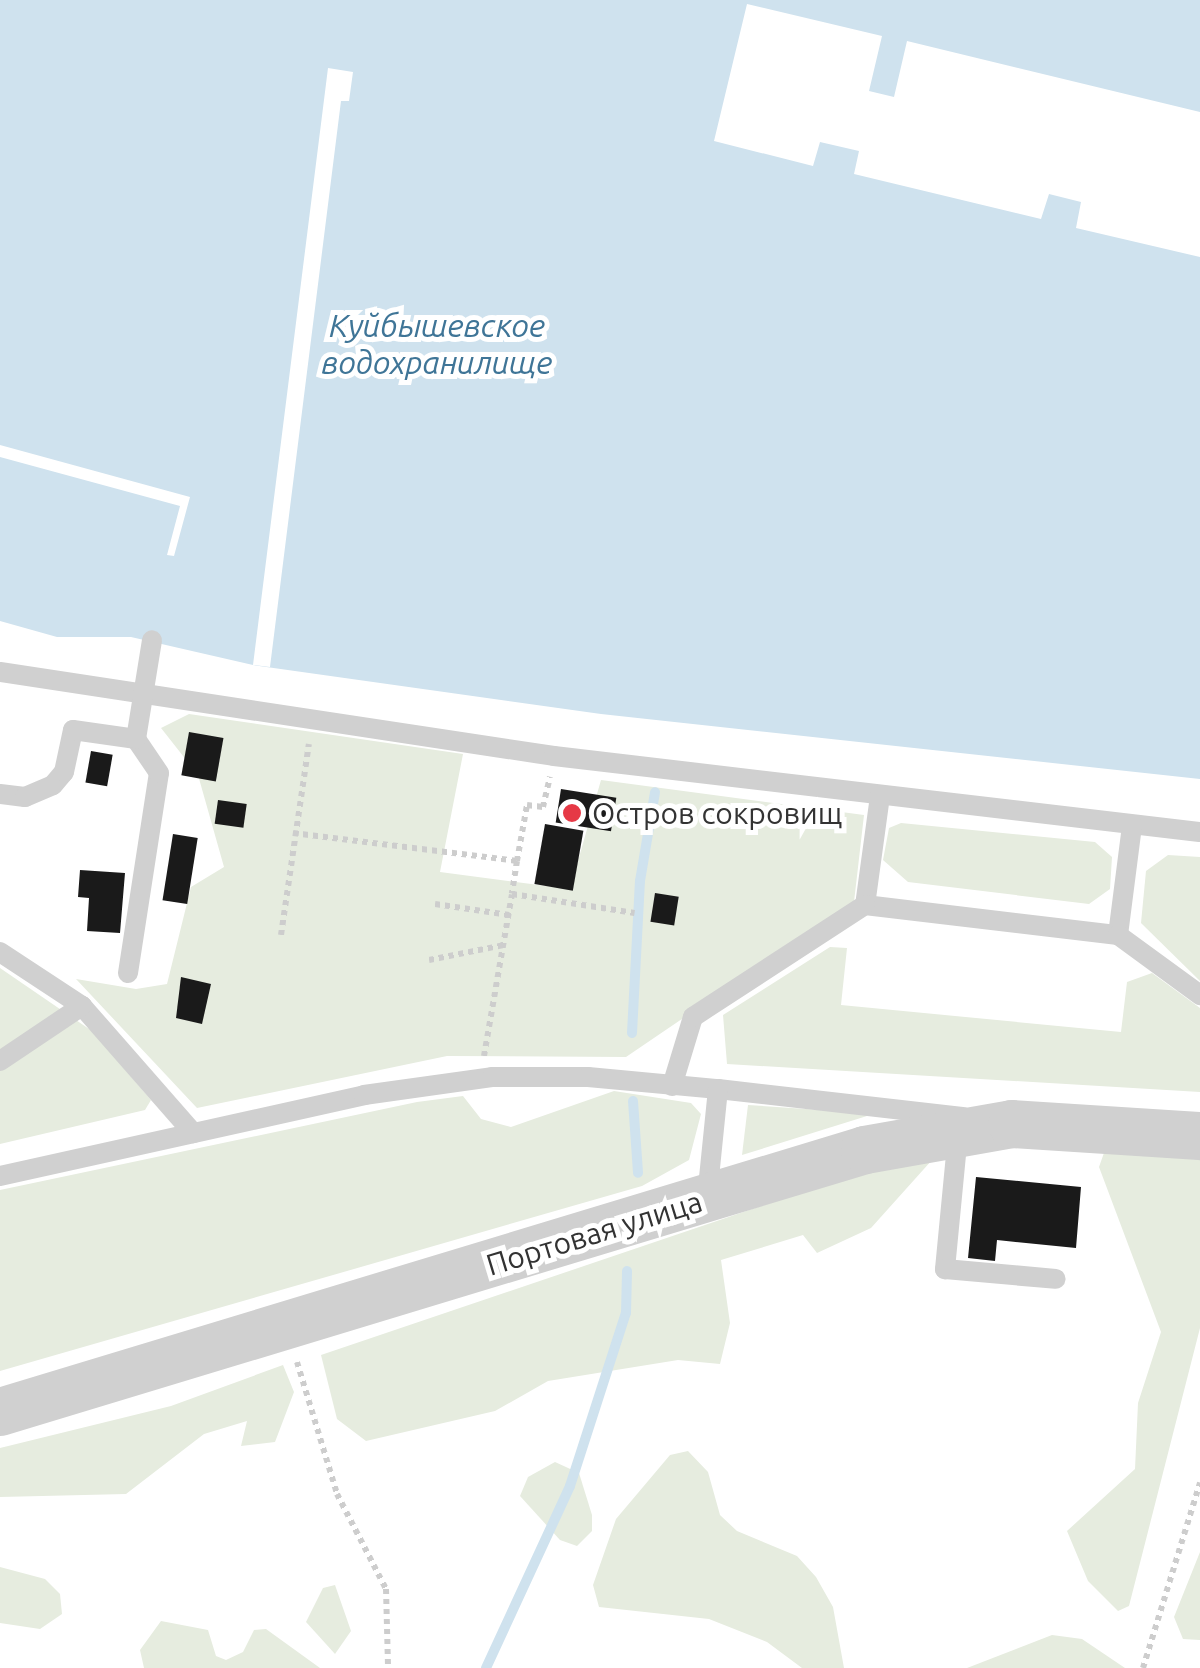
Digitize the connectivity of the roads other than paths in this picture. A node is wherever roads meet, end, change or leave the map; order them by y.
1 (152, 640) dead end
2 (0, 672) edge
3 (142, 698) junction
4 (136, 739) junction
5 (0, 794) edge
6 (880, 796) junction
7 (1132, 825) junction
8 (1200, 832) edge
9 (866, 905) junction
10 (1118, 935) junction
11 (0, 952) edge
12 (128, 973) dead end
13 (1200, 995) edge
14 (82, 1006) junction
15 (0, 1061) edge
16 (672, 1086) junction
17 (718, 1089) junction
18 (1012, 1124) junction
19 (958, 1132) junction
20 (193, 1134) junction
21 (1200, 1136) edge
22 (0, 1176) edge
23 (707, 1198) junction
24 (1056, 1279) dead end
25 (0, 1412) edge

1 - 3 lane
2 - 3 lane
3 - 4 lane
3 - 6 lane
4 - 5 lane
4 - 12 lane
6 - 7 lane
6 - 9 lane
7 - 8 lane
7 - 10 lane
9 - 10 lane
9 - 16 lane
10 - 13 lane
11 - 14 lane
14 - 15 lane
14 - 20 lane
16 - 17 lane
16 - 20 lane
17 - 18 lane
17 - 23 lane
18 - 19 street, Портовая улица
18 - 21 street, Портовая улица
19 - 23 street, Портовая улица
19 - 24 lane
20 - 22 lane
23 - 25 street, Портовая улица

